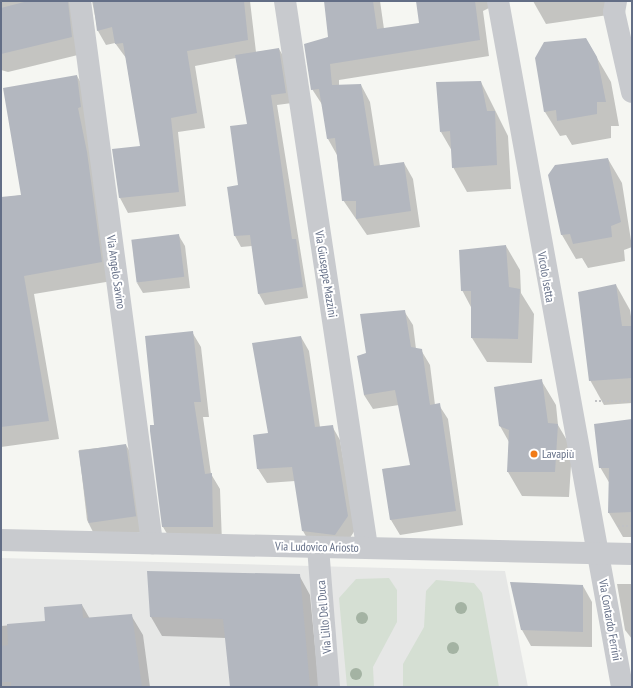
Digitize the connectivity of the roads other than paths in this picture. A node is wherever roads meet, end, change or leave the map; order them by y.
1 (80, 1) edge
2 (285, 1) edge
3 (498, 1) edge
4 (616, 1) edge
5 (632, 92) edge
6 (1, 540) edge
7 (152, 543) junction
8 (318, 547) junction
9 (367, 547) junction
10 (598, 553) junction
11 (632, 554) edge
12 (330, 687) edge
13 (622, 687) edge

1 - 7 street, Via Angelo Savino
2 - 9 street, Via Giuseppe Mazzini
3 - 10 street, Vicolo Isetta
4 - 5 street
6 - 7 street, Via Ludovico Ariosto
7 - 8 street, Via Ludovico Ariosto
8 - 9 street, Via Ludovico Ariosto
8 - 12 street, Via Lillo Del Duca
9 - 10 street, Via Ludovico Ariosto
10 - 11 street, Via Ludovico Ariosto
10 - 13 street, Via Contardo Ferrini

